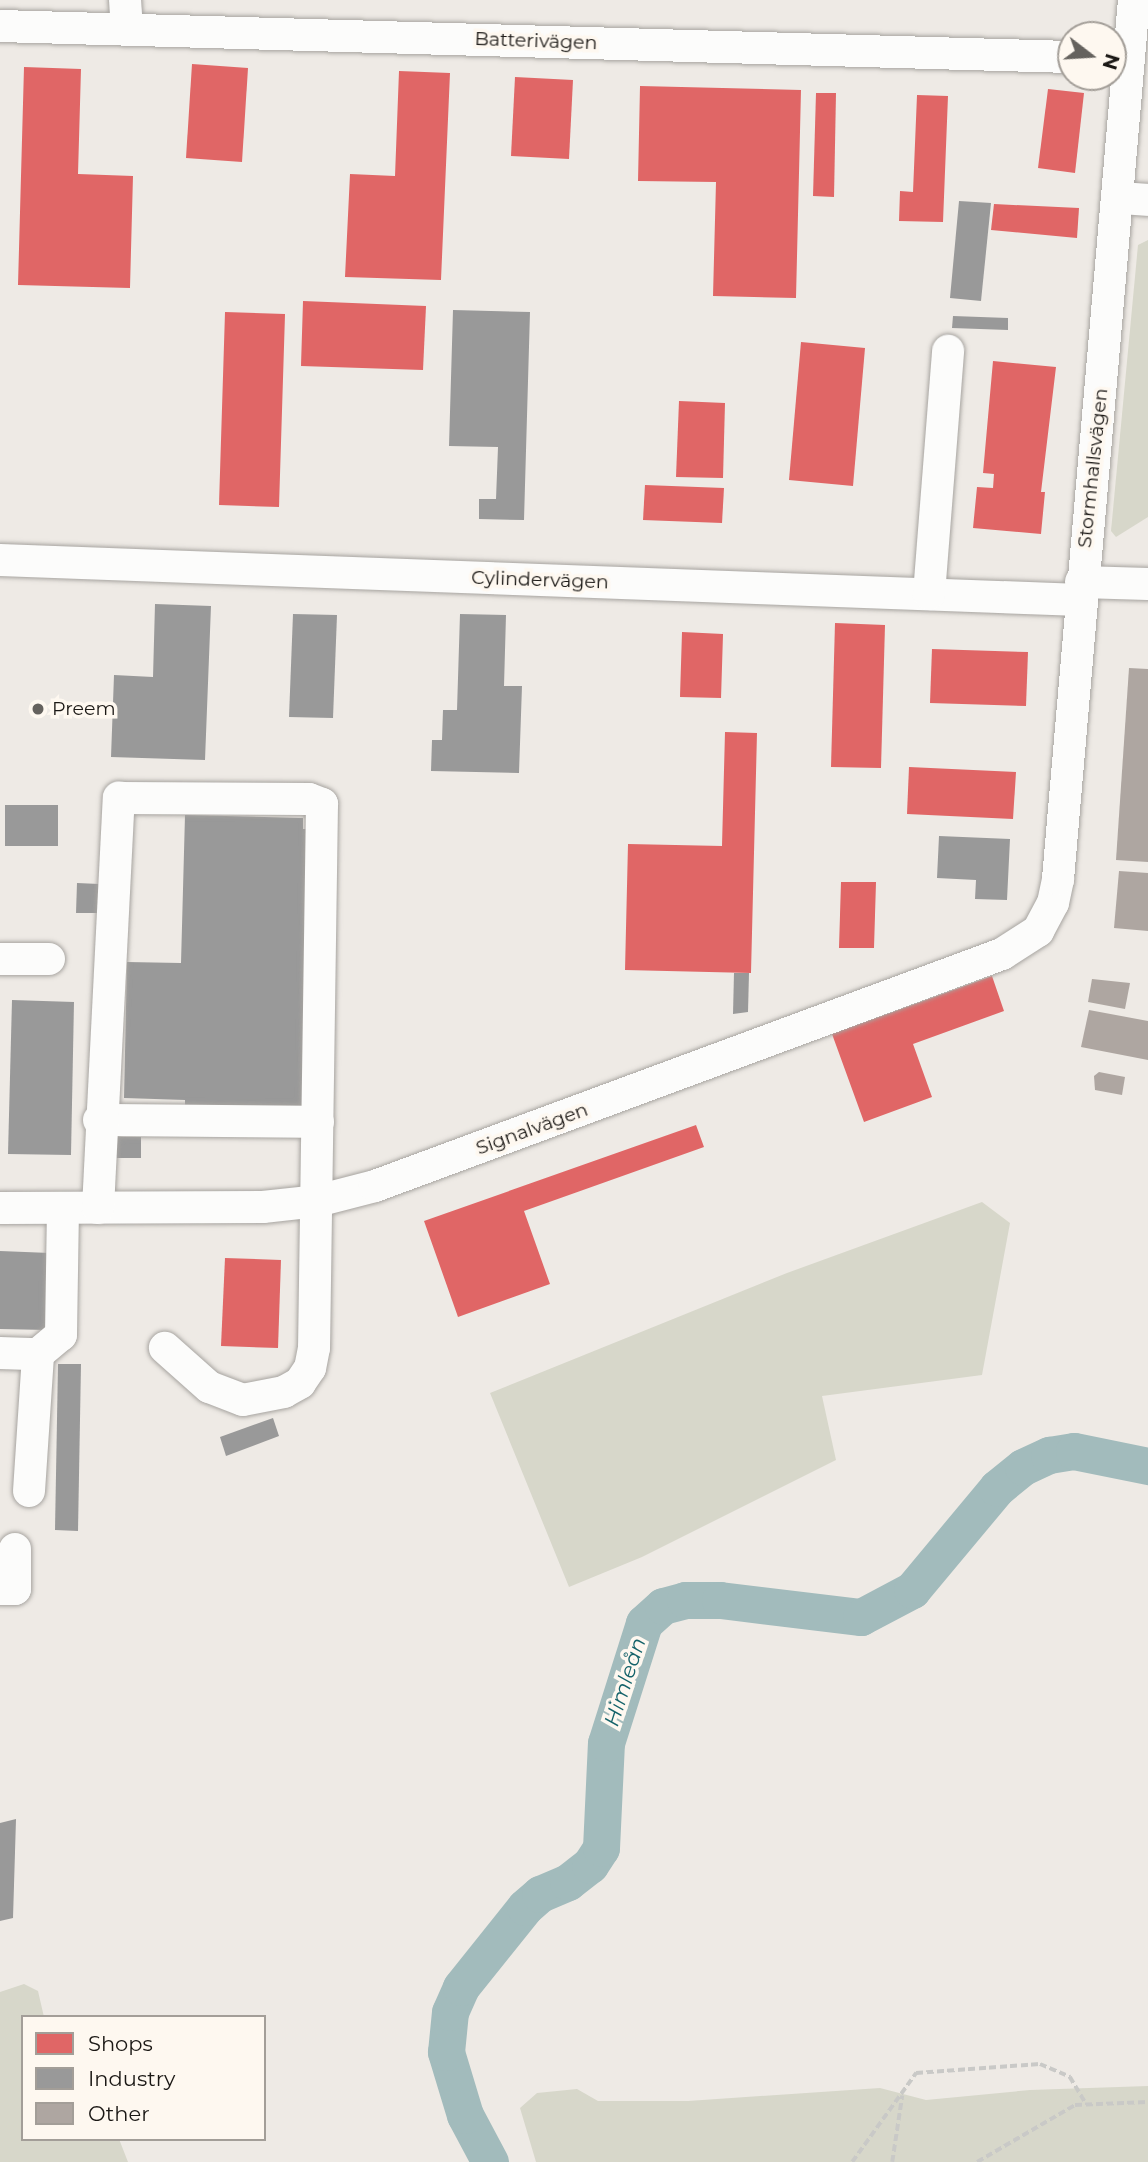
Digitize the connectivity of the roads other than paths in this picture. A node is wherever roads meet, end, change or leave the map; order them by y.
1 (1134, 0) edge
2 (126, 15) edge
3 (6, 17) edge
4 (1127, 32) edge
5 (1057, 56) edge
6 (1124, 91) edge
7 (1134, 199) edge
8 (948, 351) dead end
9 (0, 560) edge
10 (1148, 584) edge
11 (1080, 591) junction
12 (929, 594) junction
13 (1038, 931) joint
14 (0, 959) edge
15 (49, 959) dead end
16 (99, 1120) junction
17 (318, 1122) junction
18 (317, 1201) junction
19 (0, 1208) edge
20 (63, 1208) junction
21 (97, 1208) junction
22 (165, 1348) dead end
23 (0, 1353) edge
24 (38, 1354) junction
25 (29, 1491) dead end
26 (15, 1549) dead end
27 (0, 1589) edge

1 - 4 street, Stormhallsvägen
2 - 3 street, Batterivägen
2 - 5 street, Batterivägen
6 - 7 street, Stormhallsvägen
7 - 11 street, Stormhallsvägen
8 - 12 street
9 - 12 street, Cylindervägen
10 - 11 street, Cylindervägen
11 - 12 street, Cylindervägen
11 - 13 street, Stormhallsvägen
13 - 18 street, Signalvägen
14 - 15 street
16 - 17 street
16 - 17 street
16 - 21 street
17 - 18 street
18 - 21 street, Signalvägen
18 - 22 street
19 - 20 street, Signalvägen
20 - 21 street, Signalvägen
20 - 24 street
23 - 24 street
24 - 25 street
26 - 27 street

